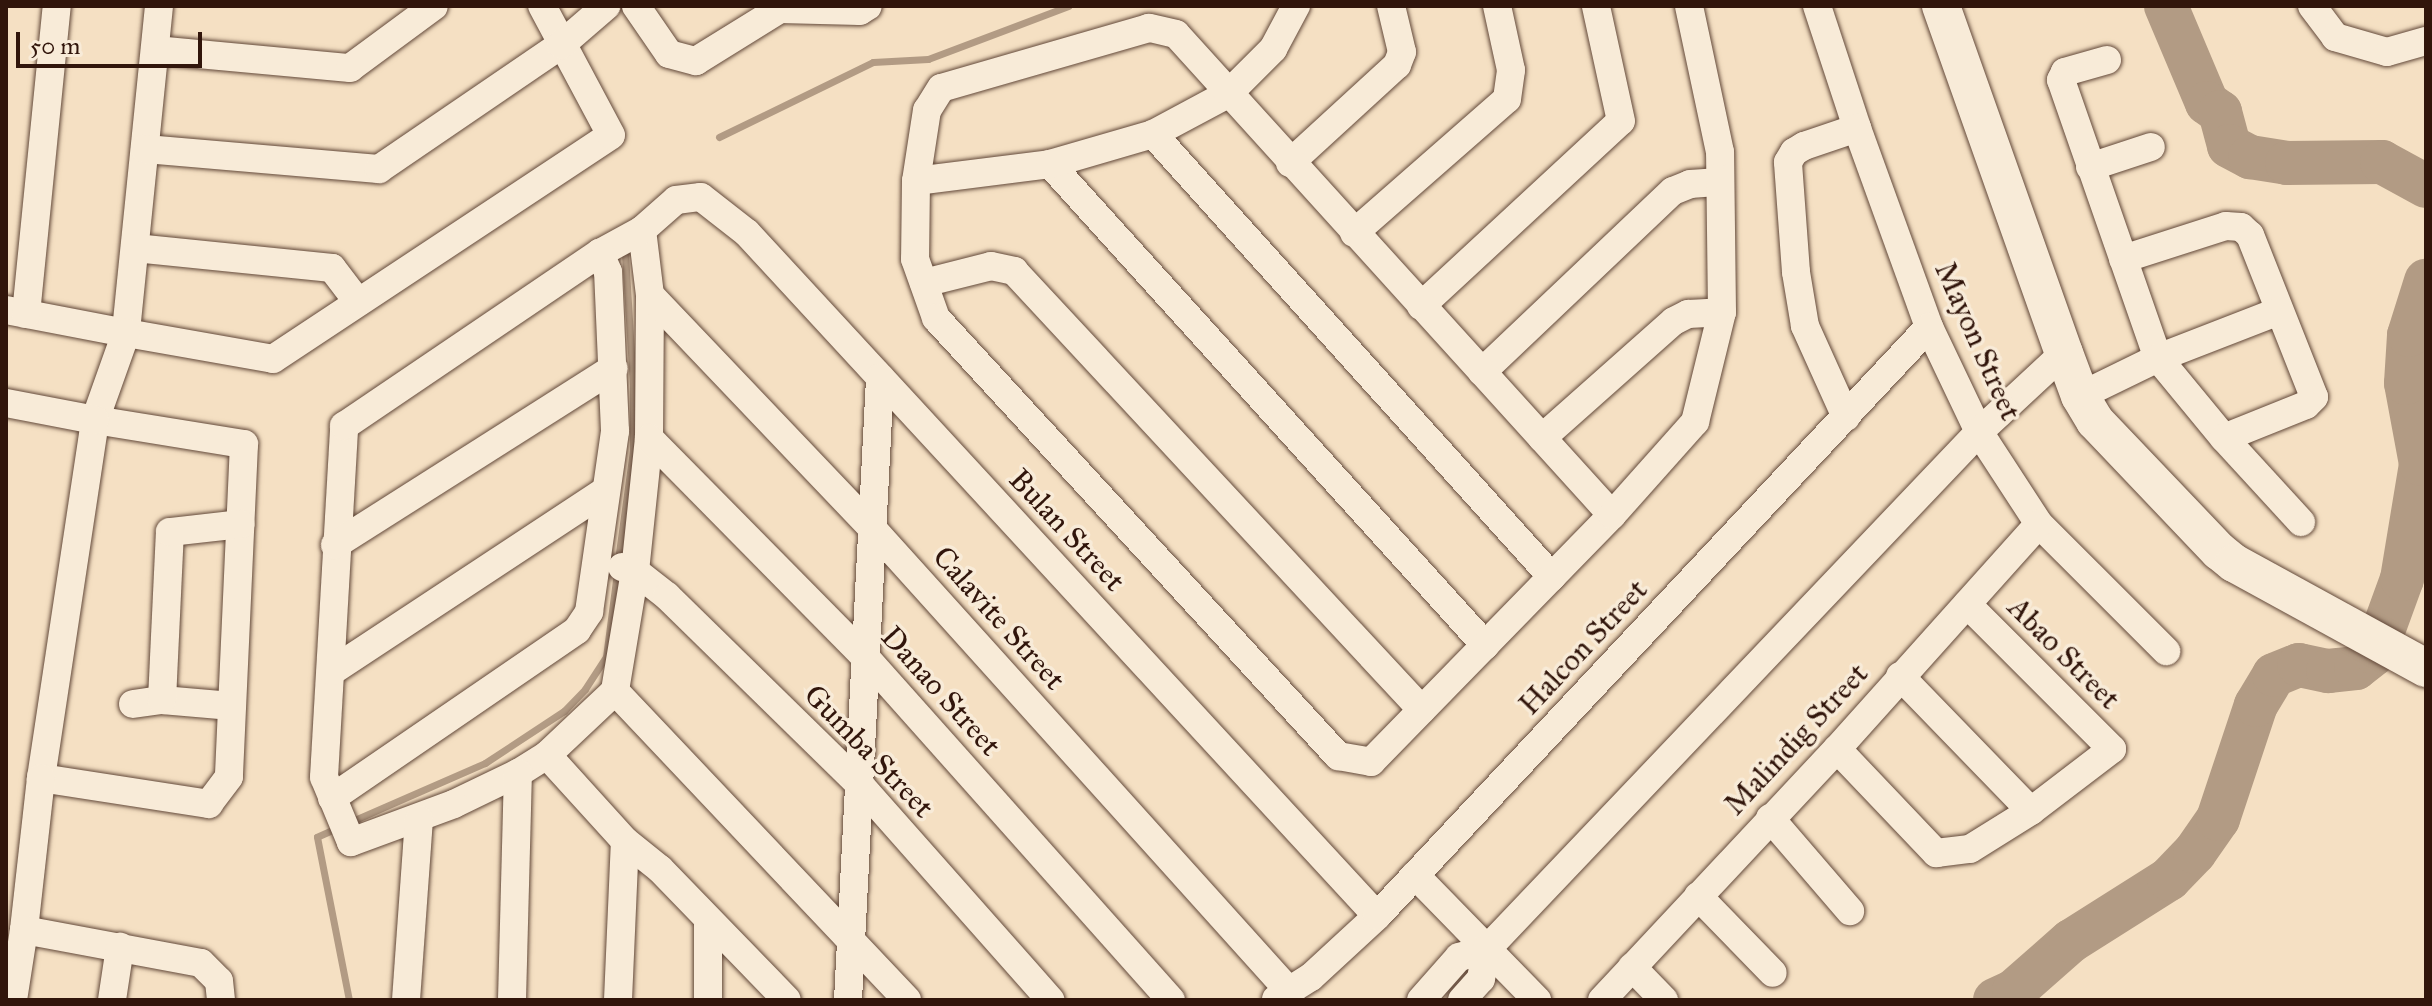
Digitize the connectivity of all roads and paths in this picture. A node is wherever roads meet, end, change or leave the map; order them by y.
1 (57, 6) edge
2 (159, 6) edge
3 (434, 6) edge
4 (542, 6) edge
5 (606, 6) edge
6 (636, 6) edge
7 (868, 6) edge
8 (1296, 6) edge
9 (1391, 6) edge
10 (1497, 6) edge
11 (1596, 6) edge
12 (1689, 6) edge
13 (1817, 6) edge
14 (1941, 6) edge
15 (2312, 6) edge
16 (780, 8) edge
17 (2426, 41) edge
18 (561, 45) junction
19 (155, 50) junction
20 (2107, 60) dead end
21 (1228, 94) junction
22 (1857, 128) junction
23 (1153, 134) junction
24 (2151, 147) dead end
25 (145, 149) junction
26 (1290, 163) junction
27 (1050, 164) junction
28 (2090, 167) junction
29 (916, 181) junction
30 (1720, 182) junction
31 (642, 230) junction
32 (1354, 233) junction
33 (135, 248) junction
34 (600, 253) junction
35 (2123, 259) junction
36 (924, 283) junction
37 (650, 295) junction
38 (358, 302) junction
39 (1421, 306) junction
40 (2279, 311) junction
41 (16, 312) edge
42 (1722, 312) junction
43 (1929, 327) junction
44 (126, 333) junction
45 (2064, 353) junction
46 (2158, 358) junction
47 (614, 368) junction
48 (1482, 372) junction
49 (880, 378) junction
50 (2080, 396) junction
51 (6, 403) edge
52 (1846, 417) junction
53 (95, 420) junction
54 (1979, 432) junction
55 (649, 438) junction
56 (1542, 438) junction
57 (2224, 438) junction
58 (605, 491) junction
59 (1612, 515) junction
60 (2301, 522) dead end
61 (241, 524) junction
62 (2039, 524) junction
63 (872, 528) junction
64 (335, 545) junction
65 (617, 566) junction
66 (1552, 577) junction
67 (1967, 604) junction
68 (1485, 645) junction
69 (2166, 651) dead end
70 (867, 659) junction
71 (2419, 664) edge
72 (332, 671) junction
73 (1900, 676) junction
74 (615, 691) junction
75 (162, 700) junction
76 (133, 704) dead end
77 (232, 706) junction
78 (1422, 710) junction
79 (1837, 749) junction
80 (547, 755) junction
81 (518, 773) junction
82 (41, 778) junction
83 (861, 786) junction
84 (2031, 811) junction
85 (341, 817) junction
86 (1770, 818) junction
87 (419, 819) junction
88 (625, 841) junction
89 (1415, 875) junction
90 (1698, 896) junction
91 (1850, 911) dead end
92 (1377, 916) junction
93 (708, 920) junction
94 (24, 930) junction
95 (852, 942) junction
96 (120, 947) junction
97 (1486, 950) junction
98 (1632, 967) junction
99 (1773, 973) dead end
100 (1282, 997) edge
101 (13, 1000) edge
102 (112, 1000) edge
103 (221, 1000) edge
104 (406, 1000) edge
105 (512, 1000) edge
106 (618, 1000) edge
107 (708, 1000) edge
108 (787, 1000) edge
109 (848, 1000) edge
110 (907, 1000) edge
111 (1050, 1000) edge
112 (1171, 1000) edge
113 (1421, 1000) edge
114 (1462, 1000) edge
115 (1537, 1000) edge
116 (1602, 1000) edge
117 (1664, 1000) edge

1 - 41 street
2 - 19 street
3 - 19 street
4 - 18 street
5 - 18 street
6 - 16 street
7 - 16 street
8 - 21 street
9 - 26 street
10 - 32 street
11 - 39 street
12 - 30 street
13 - 22 street, Mayon Street
14 - 45 street
15 - 17 street
18 - 25 street
18 - 38 street
19 - 25 street
20 - 28 street
21 - 23 street
21 - 26 street
21 - 29 street
22 - 43 street, Mayon Street
22 - 52 street
23 - 27 street
23 - 66 street
24 - 28 street
25 - 33 street
26 - 32 street
27 - 29 street
27 - 68 street
28 - 35 street
29 - 36 street
30 - 42 street
30 - 48 street
31 - 34 street
31 - 37 street
31 - 49 street, Bulan Street
32 - 39 street
33 - 38 street
33 - 44 street
34 - 47 street
34 - 64 street
35 - 40 street
35 - 46 street
36 - 78 street
36 - 78 street
37 - 55 street
37 - 63 street, Calavite Street
38 - 44 street
39 - 48 street
40 - 46 street
40 - 57 street
41 - 44 street
42 - 56 street
42 - 59 street
43 - 52 street, Halcon Street
43 - 54 street, Mayon Street
44 - 53 street
45 - 50 street
45 - 54 street
46 - 50 street
46 - 57 street
47 - 58 street
47 - 64 street
48 - 56 street
49 - 63 street
49 - 92 street, Bulan Street
50 - 71 street
51 - 53 street
52 - 89 street, Halcon Street
53 - 61 street
53 - 82 street
54 - 62 street, Mayon Street
54 - 97 street
55 - 65 street
55 - 70 street, Danao Street
56 - 59 street
57 - 60 street
58 - 65 street
58 - 72 street
59 - 66 street
61 - 75 street
61 - 77 street
62 - 67 street, Malindig Street
62 - 69 street, Mayon Street
63 - 70 street
63 - 100 street, Calavite Street
64 - 72 street
65 - 74 street
65 - 83 street, Gumba Street
65 - 85 street
66 - 68 street
67 - 73 street, Malindig Street
67 - 84 street, Abao Street
68 - 78 street
70 - 83 street
70 - 112 street, Danao Street
72 - 85 street
73 - 79 street, Malindig Street
73 - 84 street
74 - 80 street
74 - 95 street
75 - 76 street
75 - 77 street
77 - 82 street
79 - 84 street
79 - 86 street, Malindig Street
80 - 81 street
80 - 88 street
81 - 87 street
81 - 105 street
82 - 94 street
83 - 95 street
83 - 111 street, Gumba Street
85 - 87 street
86 - 90 street, Malindig Street
86 - 91 street
87 - 104 street
88 - 93 street
88 - 106 street
89 - 92 street, Halcon Street
89 - 97 street
90 - 98 street, Malindig Street
90 - 99 street
92 - 100 street, Halcon Street
93 - 107 street
93 - 108 street
94 - 96 street
94 - 101 street
95 - 109 street
95 - 110 street
96 - 102 street
96 - 103 street
97 - 113 street
97 - 114 street
97 - 115 street
98 - 116 street, Malindig Street
98 - 117 street

